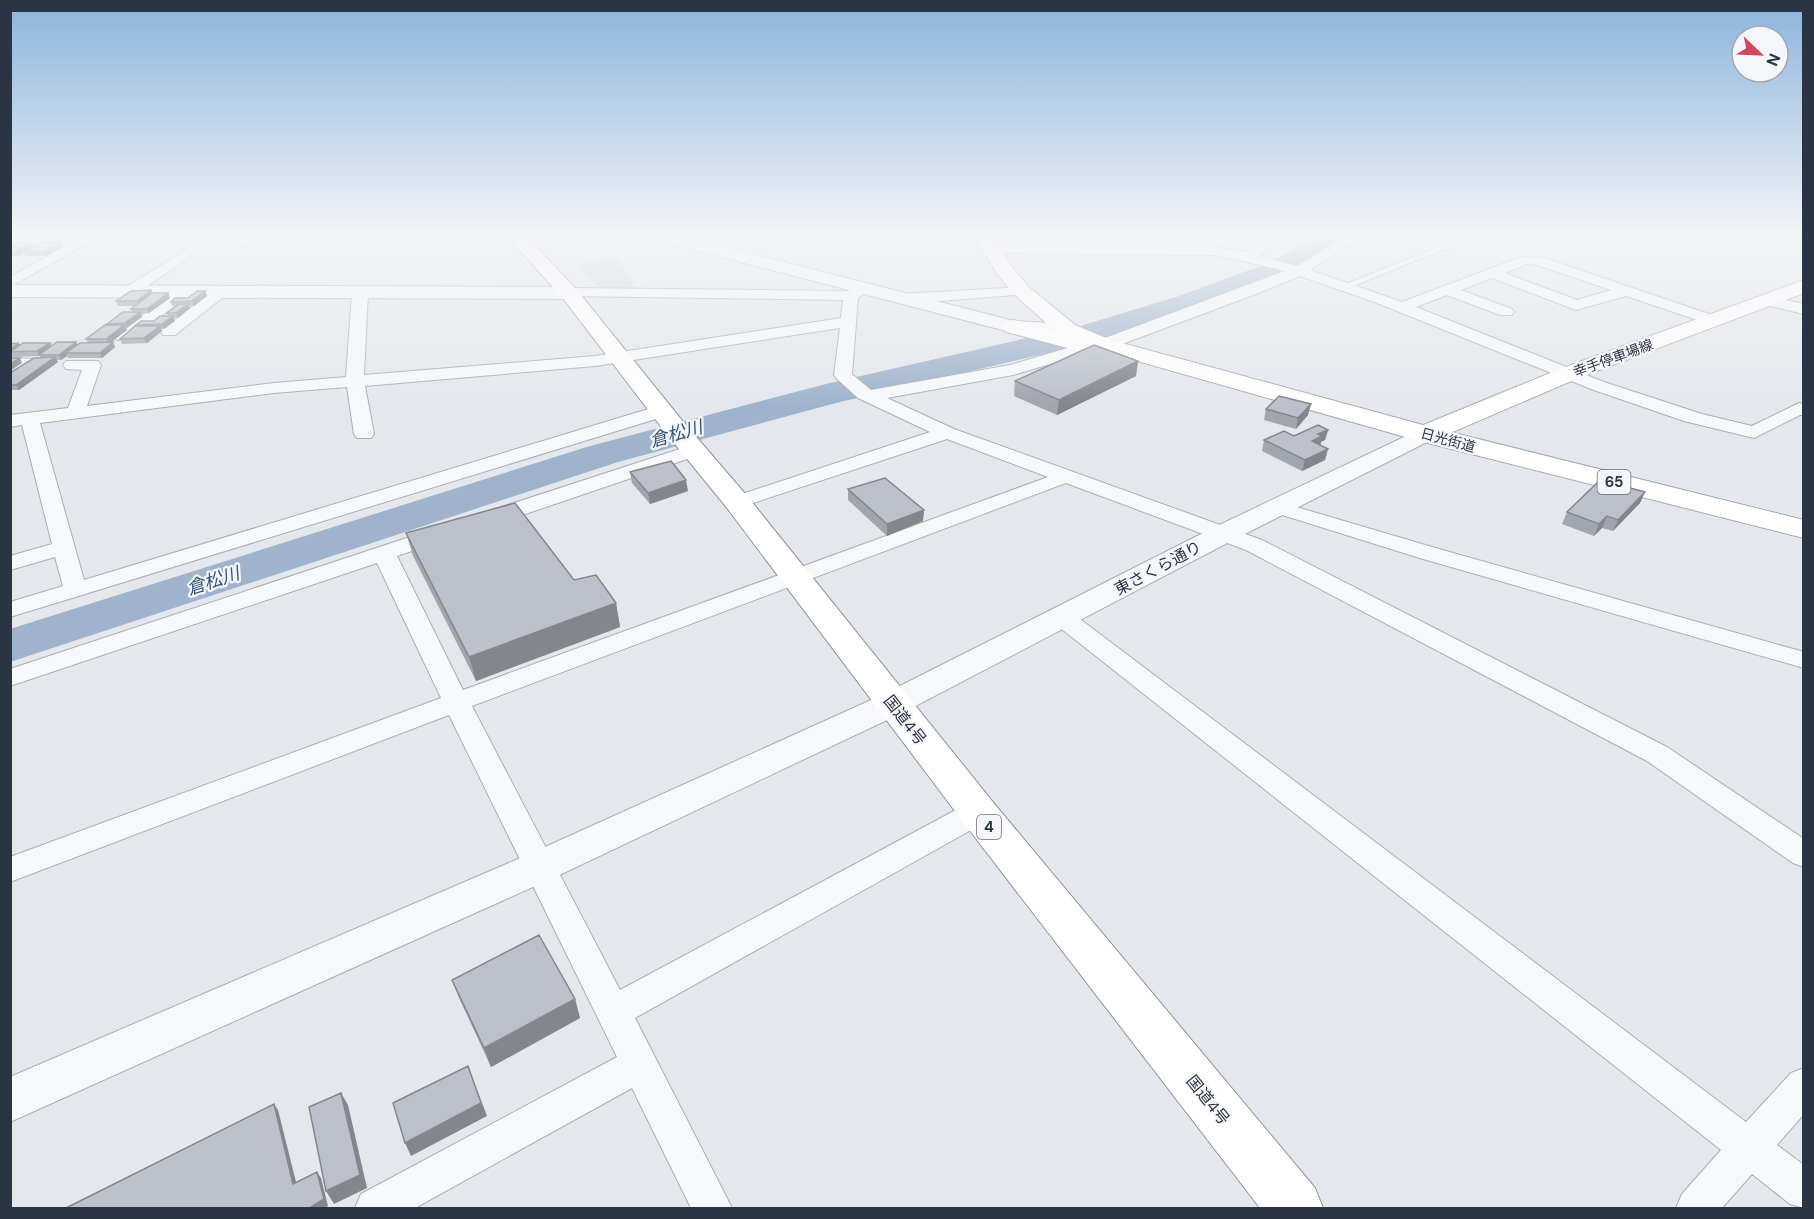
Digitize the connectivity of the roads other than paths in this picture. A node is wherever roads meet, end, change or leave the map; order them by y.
1 (10, 291) edge
2 (130, 291) joint
3 (185, 291) junction
4 (222, 291) junction
5 (360, 291) junction
6 (851, 291) edge
7 (1022, 291) joint
8 (1247, 291) edge
9 (1354, 291) edge
10 (1445, 291) edge
11 (1449, 291) edge
12 (1539, 291) edge
13 (1625, 291) joint
14 (1791, 291) edge
15 (569, 292) junction
16 (858, 293) junction
17 (902, 299) junction
18 (1767, 301) junction
19 (1402, 307) junction
20 (1803, 309) edge
21 (1506, 312) dead end
22 (1715, 321) junction
23 (847, 322) junction
24 (1014, 327) joint
25 (169, 332) dead end
26 (123, 337) edge
27 (1081, 340) junction
28 (621, 358) junction
29 (10, 363) edge
30 (72, 365) dead end
31 (1568, 374) junction
32 (10, 376) edge
33 (356, 380) junction
34 (866, 395) junction
35 (1803, 410) edge
36 (76, 412) junction
37 (16, 419) edge
38 (679, 432) junction
39 (947, 433) junction
40 (364, 434) dead end
41 (1425, 434) junction
42 (1065, 477) junction
43 (737, 502) junction
44 (1276, 507) junction
45 (1803, 529) edge
46 (1225, 533) junction
47 (63, 548) junction
48 (384, 553) junction
49 (10, 562) edge
50 (795, 578) junction
51 (75, 589) junction
52 (10, 610) edge
53 (1063, 618) junction
54 (1803, 660) edge
55 (10, 678) edge
56 (456, 702) junction
57 (892, 704) junction
58 (978, 812) junction
59 (1803, 855) edge
60 (539, 867) junction
61 (10, 870) edge
62 (614, 1012) junction
63 (638, 1065) junction
64 (1803, 1085) edge
65 (10, 1100) edge
66 (1750, 1148) junction
67 (1803, 1190) edge
68 (393, 1204) edge
69 (712, 1209) edge
70 (1295, 1209) edge
71 (1696, 1209) edge

1 - 2 street
2 - 3 street
3 - 4 street
3 - 26 street
4 - 5 street
4 - 25 street
5 - 15 street
5 - 33 street
6 - 16 street
7 - 17 street
7 - 27 main road, 65
8 - 27 street
9 - 19 street
10 - 19 street
11 - 21 street
12 - 13 street
13 - 22 street
14 - 18 main road, 幸手停車場線
15 - 16 street
15 - 28 main road, 国道4号 / 4
16 - 17 street
16 - 23 street
17 - 24 street
18 - 20 street
18 - 22 main road, 幸手停車場線
19 - 31 street
22 - 31 main road, 幸手停車場線
23 - 28 street
23 - 34 street
24 - 27 main road, 日光街道
27 - 34 street
27 - 41 main road, 日光街道 / 65
28 - 33 street
28 - 38 main road, 国道4号 / 4
29 - 32 street
30 - 36 street
31 - 35 street
31 - 41 main road, 幸手停車場線
33 - 36 street
33 - 40 street
34 - 39 street
36 - 37 street
37 - 47 street
38 - 43 main road, 国道4号 / 4
38 - 48 street
38 - 51 street
39 - 42 street
39 - 43 street
41 - 44 street, 東さくら通り
41 - 45 main road, 日光街道 / 65
42 - 46 street
42 - 50 street
43 - 50 main road, 国道4号 / 4
44 - 46 street, 東さくら通り
44 - 54 street
46 - 53 street, 東さくら通り
46 - 59 street
47 - 49 street
47 - 51 street
48 - 55 street
48 - 56 street
50 - 56 street
50 - 57 main road, 国道4号 / 4
51 - 52 street
53 - 57 street, 東さくら通り
53 - 66 street
56 - 60 street
56 - 61 street
57 - 58 main road, 国道4号 / 4
57 - 60 street, 東さくら通り
58 - 62 street
58 - 70 main road, 国道4号 / 4
60 - 62 street
60 - 65 street, 東さくら通り
62 - 63 street
63 - 68 street
63 - 69 street
64 - 66 street
66 - 67 street
66 - 71 street

